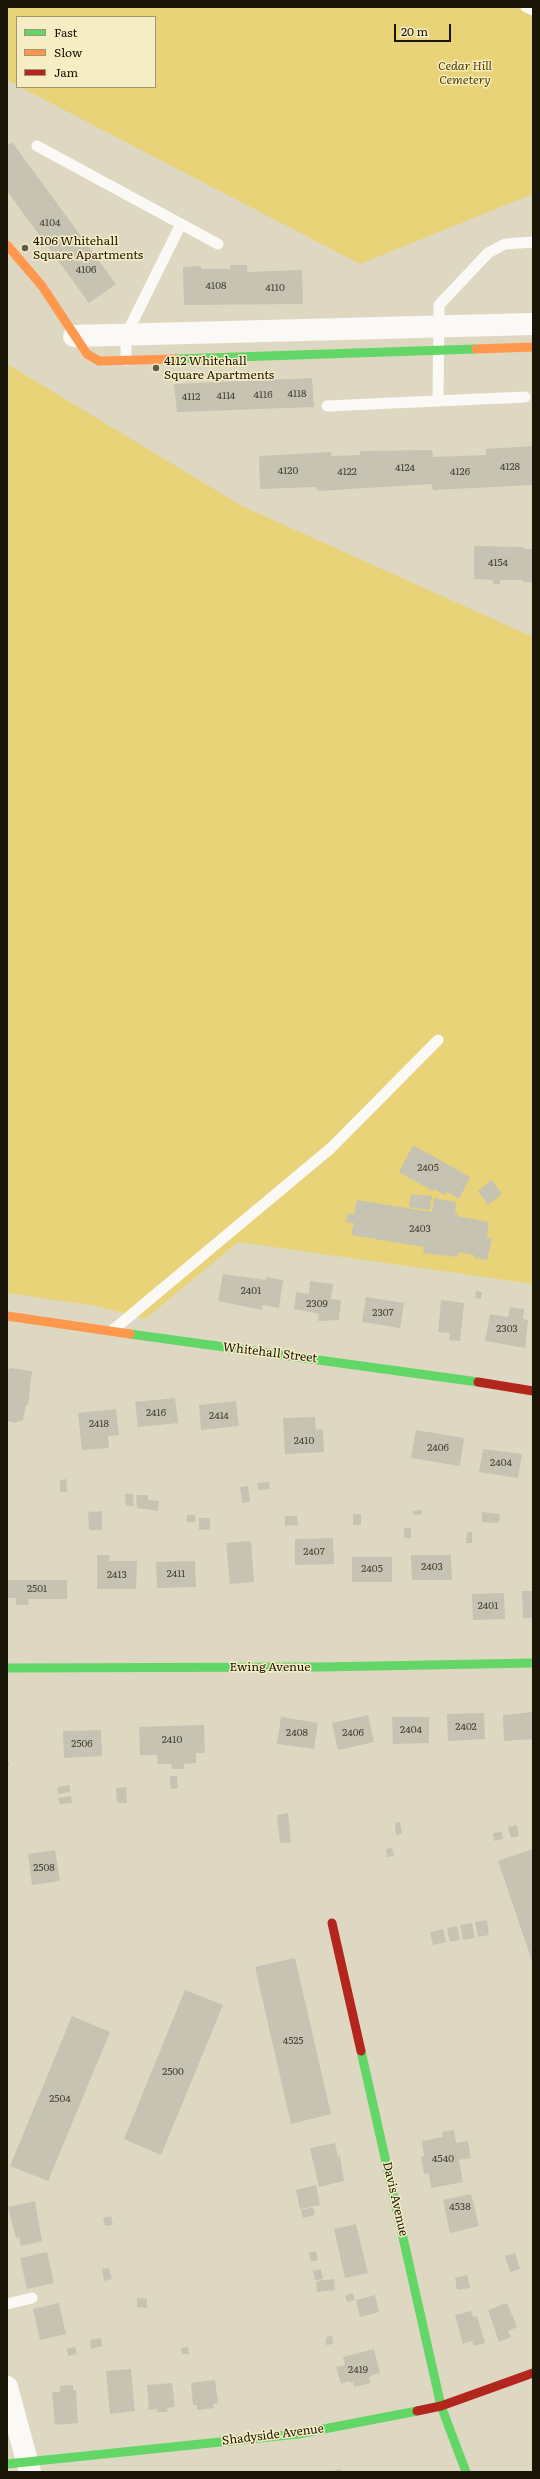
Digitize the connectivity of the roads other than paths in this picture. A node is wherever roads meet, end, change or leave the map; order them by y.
1 (526, 7) edge
2 (533, 10) edge
3 (37, 146) dead end
4 (181, 224) junction
5 (533, 242) edge
6 (218, 244) dead end
7 (7, 245) edge
8 (533, 324) edge
9 (438, 327) junction
10 (126, 335) junction
11 (74, 336) junction
12 (533, 347) edge
13 (437, 350) junction
14 (126, 360) junction
15 (525, 397) dead end
16 (438, 401) junction
17 (327, 406) dead end
18 (438, 1040) dead end
19 (7, 1316) edge
20 (111, 1332) junction
21 (533, 1391) edge
22 (533, 1663) edge
23 (7, 1668) edge
24 (332, 1923) dead end
25 (32, 2298) dead end
26 (7, 2304) edge
27 (533, 2373) edge
28 (7, 2387) edge
29 (441, 2406) junction
30 (21, 2466) edge
31 (466, 2472) edge

1 - 2 lane
3 - 4 lane
4 - 6 lane
4 - 10 lane
5 - 9 lane
7 - 11 street
8 - 9 street
9 - 10 street
9 - 13 lane
10 - 11 street
10 - 14 lane
11 - 14 street
12 - 13 street
13 - 14 street
13 - 16 lane
15 - 16 lane
16 - 17 lane
18 - 20 lane
19 - 20 street, Whitehall Street
20 - 21 street, Whitehall Street
22 - 23 street, Ewing Avenue
24 - 29 street, Davis Avenue
25 - 26 lane
27 - 29 street, Shadyside Avenue
28 - 30 street
29 - 30 street, Shadyside Avenue
29 - 31 street, Davis Avenue

